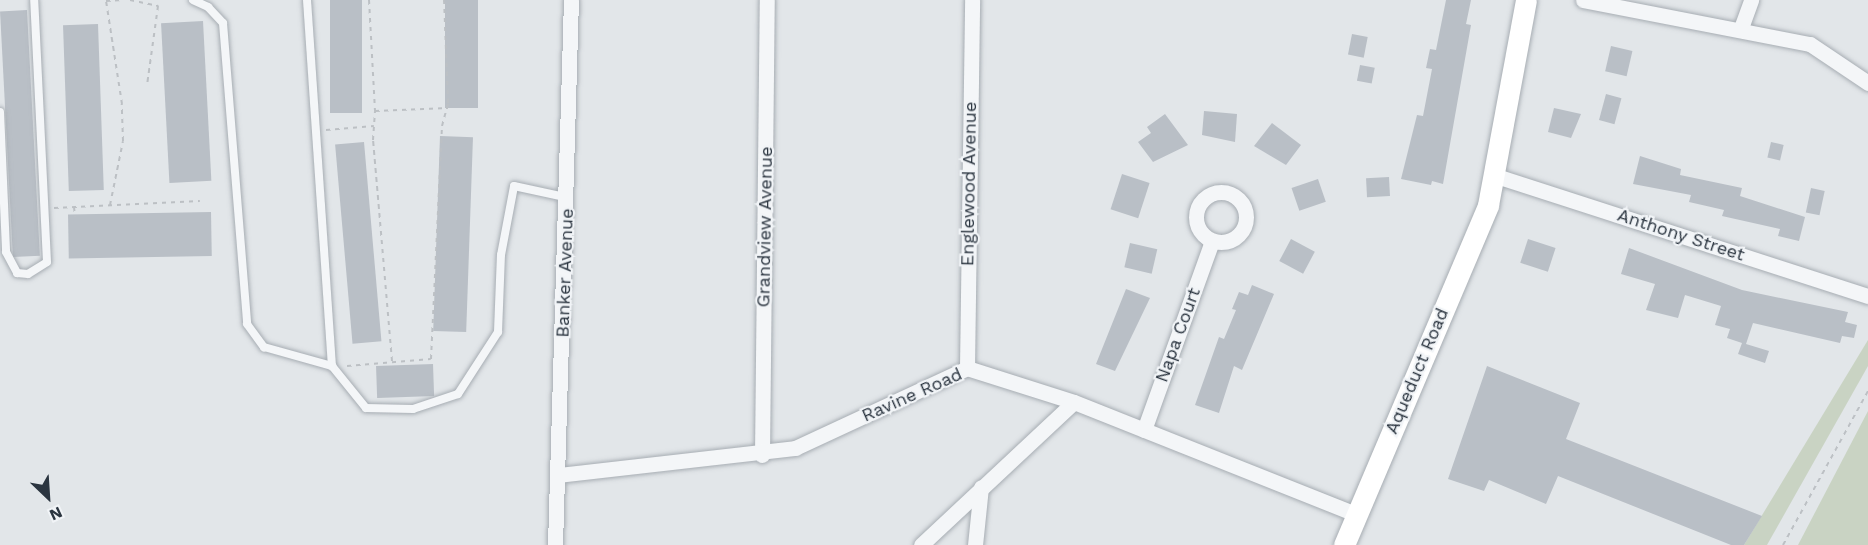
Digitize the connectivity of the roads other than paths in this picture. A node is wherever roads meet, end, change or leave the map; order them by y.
1 (34, 0) edge
2 (193, 0) edge
3 (307, 0) edge
4 (571, 0) edge
5 (767, 0) edge
6 (972, 0) edge
7 (1526, 0) edge
8 (1583, 0) edge
9 (1751, 0) edge
10 (1741, 28) junction
11 (1868, 83) edge
12 (0, 112) edge
13 (1493, 175) junction
14 (568, 198) junction
15 (1212, 241) dead end
16 (1868, 295) edge
17 (334, 368) junction
18 (967, 368) junction
19 (1074, 402) junction
20 (1144, 430) junction
21 (762, 455) junction
22 (558, 475) junction
23 (981, 487) junction
24 (1356, 514) junction
25 (555, 545) edge
26 (921, 545) edge
27 (975, 545) edge
28 (1344, 545) edge

1 - 12 lane
2 - 17 lane
3 - 17 lane
4 - 14 street, Banker Avenue
5 - 21 street, Grandview Avenue
6 - 18 street, Englewood Avenue
7 - 13 street, Aqueduct Road
8 - 10 street
9 - 10 street
10 - 11 street
13 - 16 street, Anthony Street
13 - 24 street, Aqueduct Road
14 - 17 lane
14 - 22 street, Banker Avenue
15 - 20 street, Napa Court
18 - 19 street, Ravine Road
18 - 21 street, Ravine Road
19 - 20 street, Ravine Road
19 - 23 street
20 - 24 street, Ravine Road
21 - 22 street, Ravine Road
22 - 25 street, Banker Avenue
23 - 26 street
23 - 27 street
24 - 28 street, Aqueduct Road

